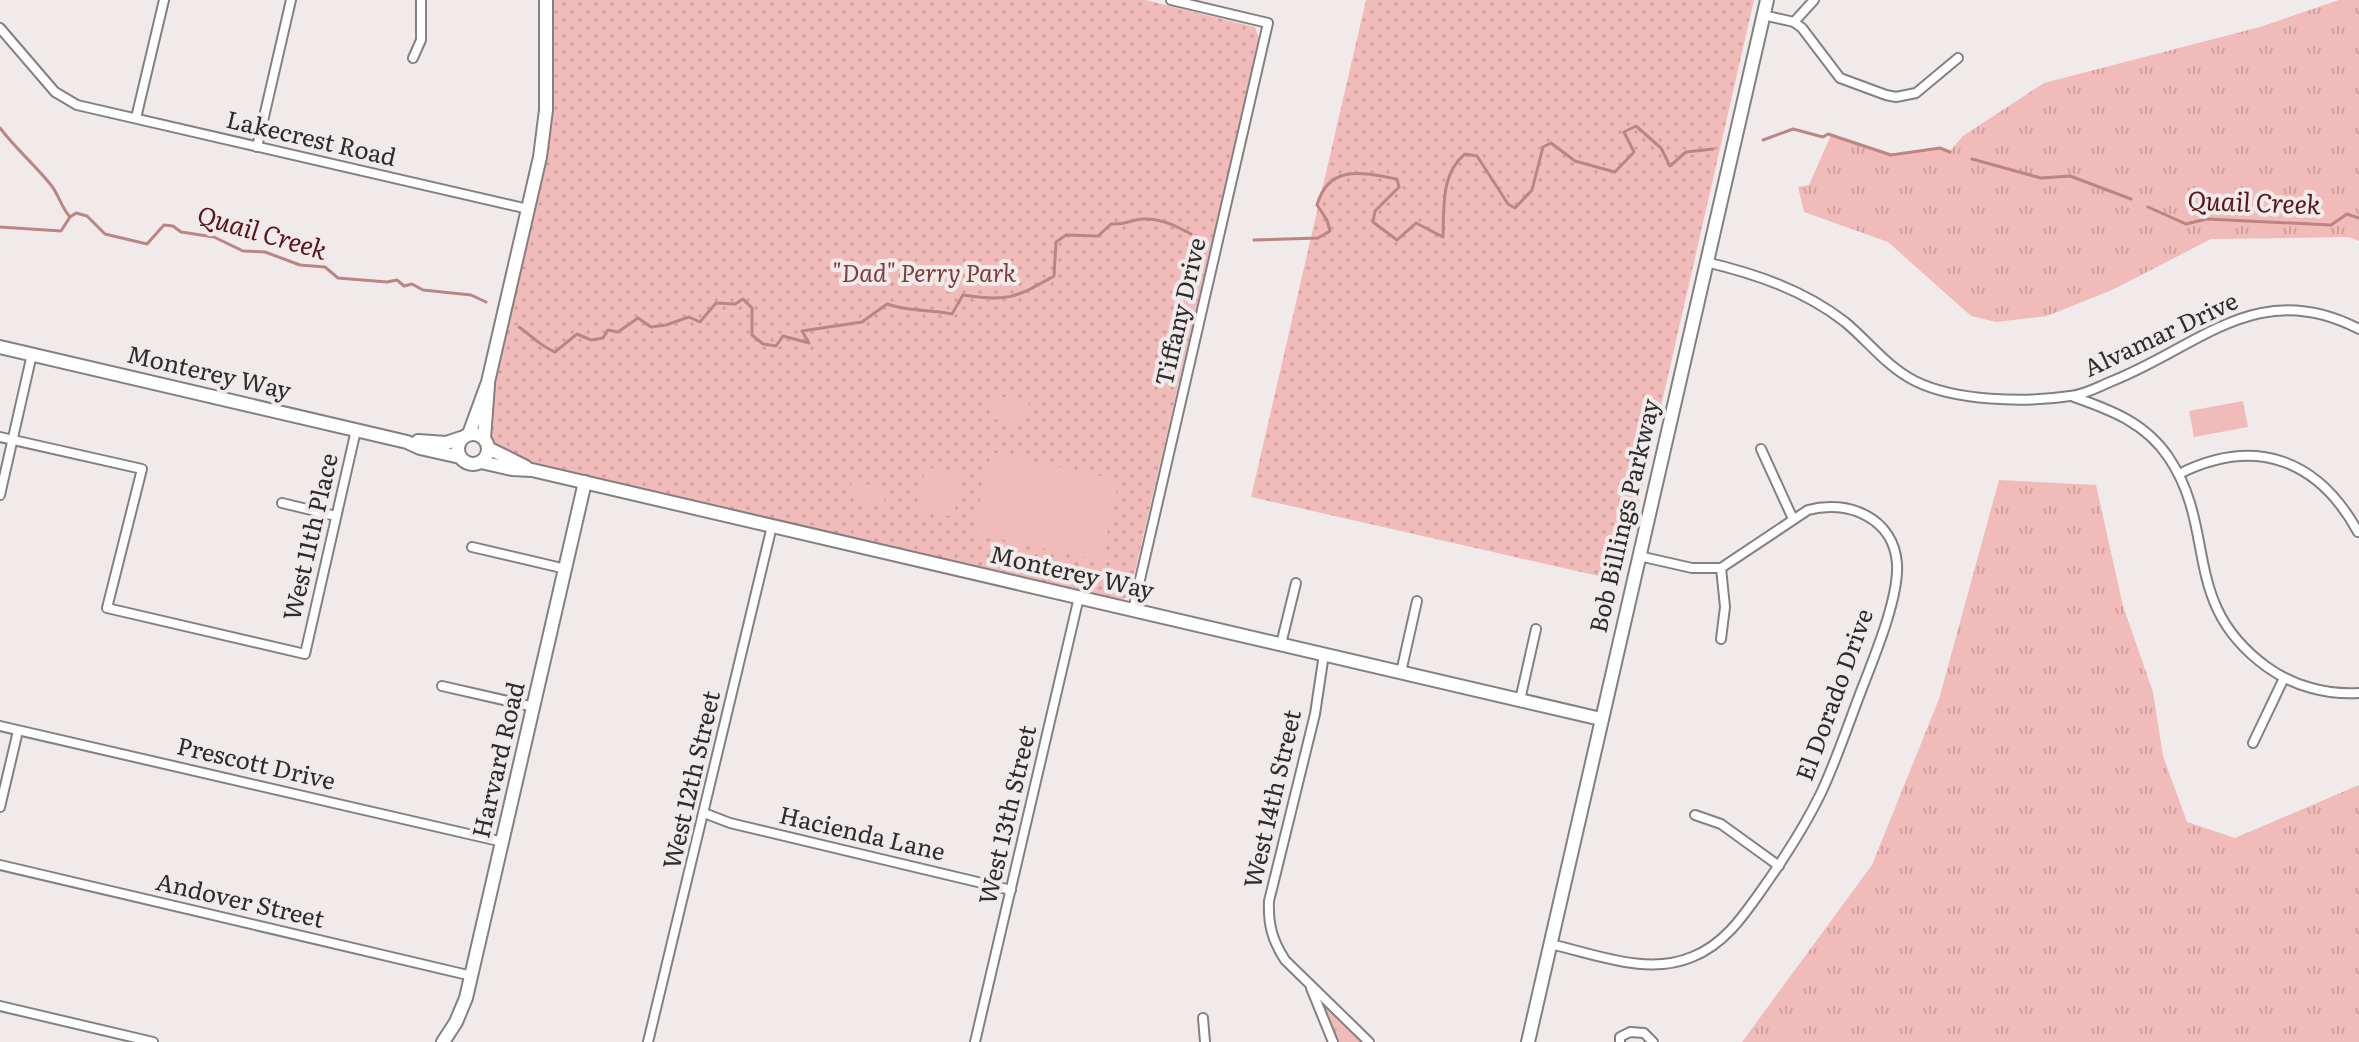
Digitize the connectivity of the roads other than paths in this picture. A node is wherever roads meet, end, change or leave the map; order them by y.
1 (164, 0) edge
2 (291, 0) edge
3 (421, 0) edge
4 (546, 0) edge
5 (1171, 0) edge
6 (1767, 0) edge
7 (1814, 0) edge
8 (1763, 15) junction
9 (1794, 22) junction
10 (0, 28) edge
11 (413, 58) dead end
12 (1958, 58) dead end
13 (136, 118) junction
14 (257, 147) junction
15 (528, 209) junction
16 (1706, 262) junction
17 (2359, 329) edge
18 (0, 347) edge
19 (32, 354) junction
20 (488, 382) junction
21 (2073, 396) junction
22 (356, 430) junction
23 (465, 436) junction
24 (0, 437) edge
25 (13, 439) junction
26 (407, 442) junction
27 (486, 443) junction
28 (1761, 449) dead end
29 (460, 457) junction
30 (481, 462) junction
31 (532, 470) junction
32 (2179, 474) junction
33 (585, 482) junction
34 (0, 495) edge
35 (282, 503) dead end
36 (336, 516) junction
37 (1793, 519) junction
38 (772, 526) junction
39 (2358, 532) edge
40 (472, 547) dead end
41 (1639, 556) junction
42 (1721, 568) junction
43 (566, 569) junction
44 (1296, 583) dead end
45 (1079, 597) junction
46 (1417, 601) dead end
47 (1133, 610) junction
48 (1536, 629) dead end
49 (1721, 639) dead end
50 (1281, 644) junction
51 (1324, 654) junction
52 (1401, 672) junction
53 (2284, 678) junction
54 (442, 686) dead end
55 (2359, 693) edge
56 (1520, 700) junction
57 (534, 707) junction
58 (1601, 719) junction
59 (0, 726) edge
60 (18, 731) junction
61 (2253, 743) dead end
62 (0, 807) edge
63 (704, 813) junction
64 (1695, 815) dead end
65 (503, 842) junction
66 (0, 865) edge
67 (1779, 866) junction
68 (1011, 890) junction
69 (1550, 944) junction
70 (472, 976) junction
71 (1311, 987) junction
72 (0, 1006) edge
73 (1203, 1018) dead end
74 (153, 1042) edge
75 (443, 1042) edge
76 (648, 1042) edge
77 (975, 1042) edge
78 (1205, 1042) edge
79 (1333, 1042) edge
80 (1369, 1042) edge
81 (1528, 1042) edge
82 (1620, 1042) edge
83 (1653, 1042) edge

1 - 13 street
2 - 14 street
3 - 11 street
4 - 15 street
5 - 47 street, Tiffany Drive
6 - 8 street, Bob Billings Parkway
7 - 9 street
8 - 9 street
8 - 16 street, Bob Billings Parkway
9 - 12 street
10 - 13 street, Lakecrest Road
13 - 14 street, Lakecrest Road
14 - 15 street, Lakecrest Road
15 - 20 street
16 - 21 street, Alvamar Drive
16 - 41 street, Bob Billings Parkway
17 - 21 street, Alvamar Drive
18 - 19 street, Monterey Way
19 - 22 street, Monterey Way
19 - 25 street
20 - 23 street
20 - 27 street
21 - 32 street, Alvamar Drive
22 - 26 street, Monterey Way
22 - 36 street, West 11th Place
23 - 26 street, Monterey Way
23 - 27 street
23 - 29 street
24 - 25 street
25 - 34 street
25 - 36 street, West 11th Place
26 - 29 street, Monterey Way
27 - 30 street
27 - 31 street, Monterey Way
28 - 37 street
29 - 30 street
30 - 31 street, Monterey Way
31 - 33 street, Monterey Way
32 - 39 street
32 - 53 street, Alvamar Drive
33 - 38 street, Monterey Way
33 - 43 street, Harvard Road
35 - 36 street
37 - 42 street, El Dorado Drive
37 - 67 street, El Dorado Drive
38 - 45 street, Monterey Way
38 - 63 street, West 12th Street
40 - 43 street
41 - 42 street
41 - 58 street, Bob Billings Parkway
42 - 49 street
43 - 57 street, Harvard Road
44 - 50 street
45 - 47 street, Monterey Way
45 - 68 street, West 13th Street
46 - 52 street
47 - 50 street, Monterey Way
48 - 56 street
50 - 51 street, Monterey Way
51 - 52 street, Monterey Way
51 - 71 street, West 14th Street
52 - 56 street, Monterey Way
53 - 55 street, Alvamar Drive
53 - 61 street
54 - 57 street
56 - 58 street, Monterey Way
57 - 65 street, Harvard Road
58 - 69 street, Bob Billings Parkway
59 - 60 street, Prescott Drive
60 - 62 street
60 - 65 street, Prescott Drive
63 - 68 street, Hacienda Lane
63 - 76 street, West 12th Street
64 - 67 street
65 - 70 street, Harvard Road
66 - 70 street, Andover Street
67 - 69 street, El Dorado Drive
68 - 77 street, West 13th Street
69 - 81 street, Bob Billings Parkway
70 - 75 street, Harvard Road
71 - 79 street, West 14th Street
71 - 80 street, West 14th Street
72 - 74 street
73 - 78 street
82 - 83 street

